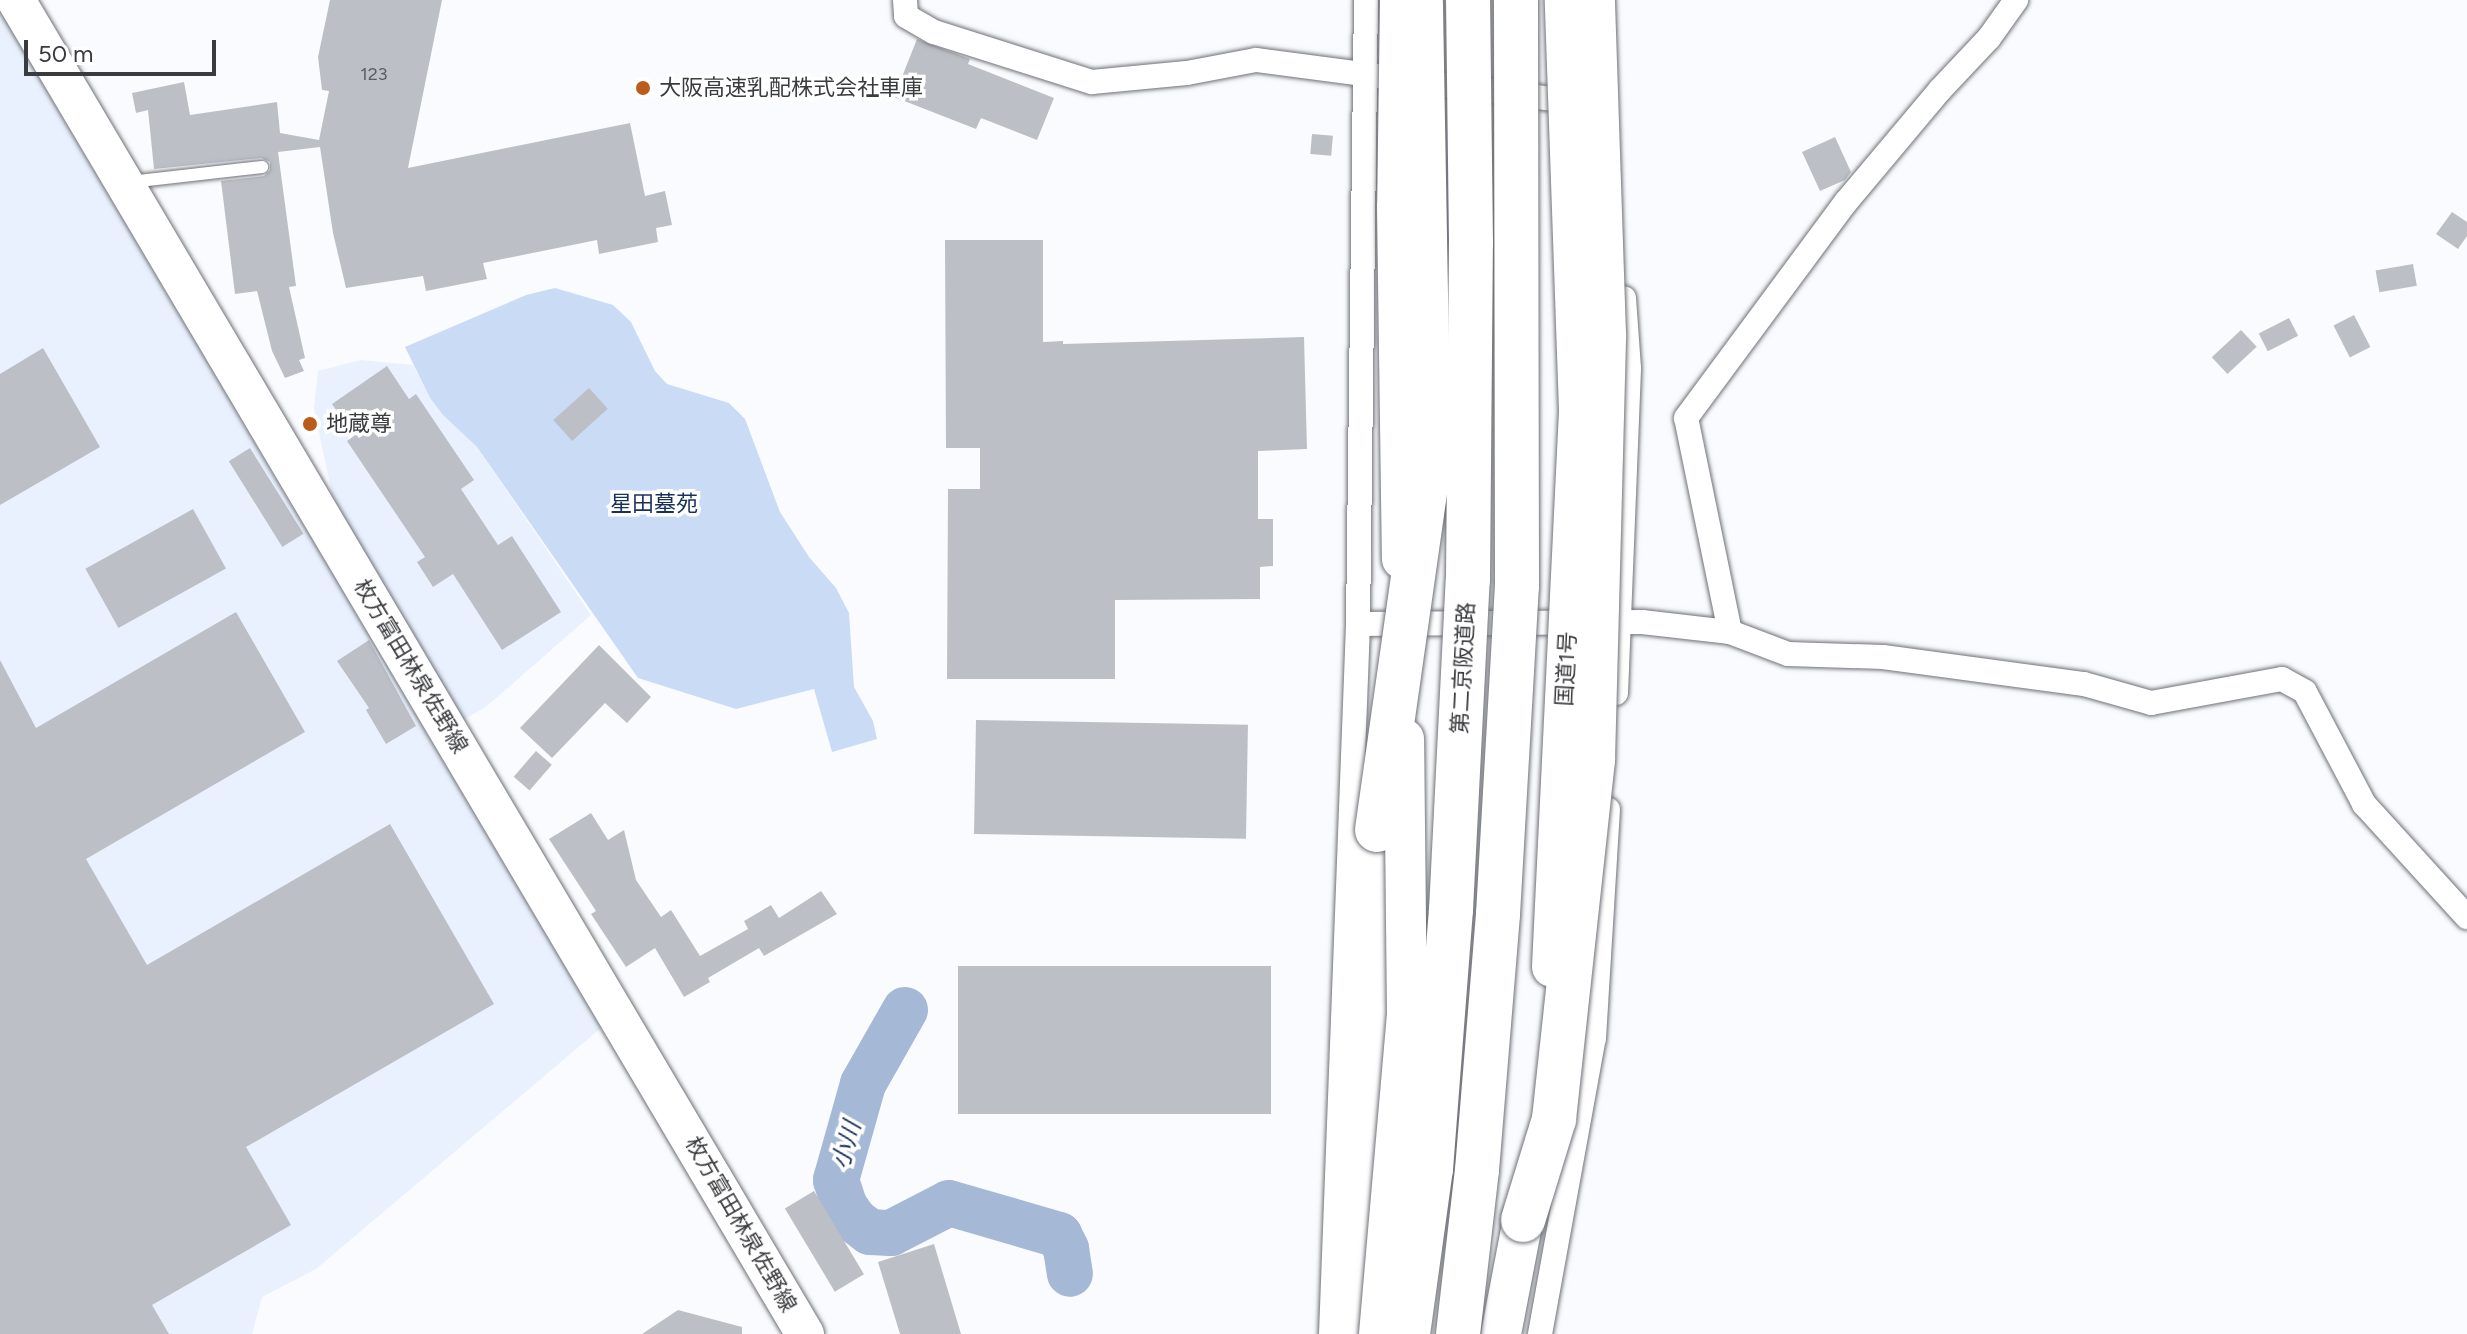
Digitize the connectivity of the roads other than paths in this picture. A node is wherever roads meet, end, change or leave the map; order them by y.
1 (16, 0) edge
2 (905, 0) edge
3 (1366, 0) edge
4 (1400, 0) edge
5 (1421, 0) edge
6 (1468, 0) edge
7 (1516, 0) edge
8 (1565, 0) edge
9 (1593, 0) edge
10 (1610, 0) edge
11 (2016, 0) edge
12 (1367, 73) junction
13 (1611, 107) junction
14 (262, 167) dead end
15 (124, 183) junction
16 (1358, 624) junction
17 (1620, 624) junction
18 (1730, 632) junction
19 (2467, 917) edge
20 (1523, 1220) junction
21 (805, 1334) edge
22 (1331, 1334) edge
23 (1354, 1334) edge
24 (1379, 1334) edge
25 (1408, 1334) edge
26 (1458, 1334) edge
27 (1501, 1334) edge
28 (1540, 1334) edge

1 - 15 main road, 枚方富田林泉佐野線
2 - 12 street
3 - 12 street
4 - 24 highway, bridge
5 - 23 highway, bridge
6 - 25 highway, 第二京阪道路, bridge
7 - 26 highway, bridge
8 - 20 highway, 国道1号, bridge
9 - 20 highway, bridge
10 - 13 street
11 - 18 street
12 - 13 street
12 - 16 street
13 - 17 street
14 - 15 lane
15 - 21 main road, 枚方富田林泉佐野線
16 - 17 street
16 - 22 street
17 - 18 street
17 - 28 street
18 - 19 street
20 - 27 highway, 国道1号

